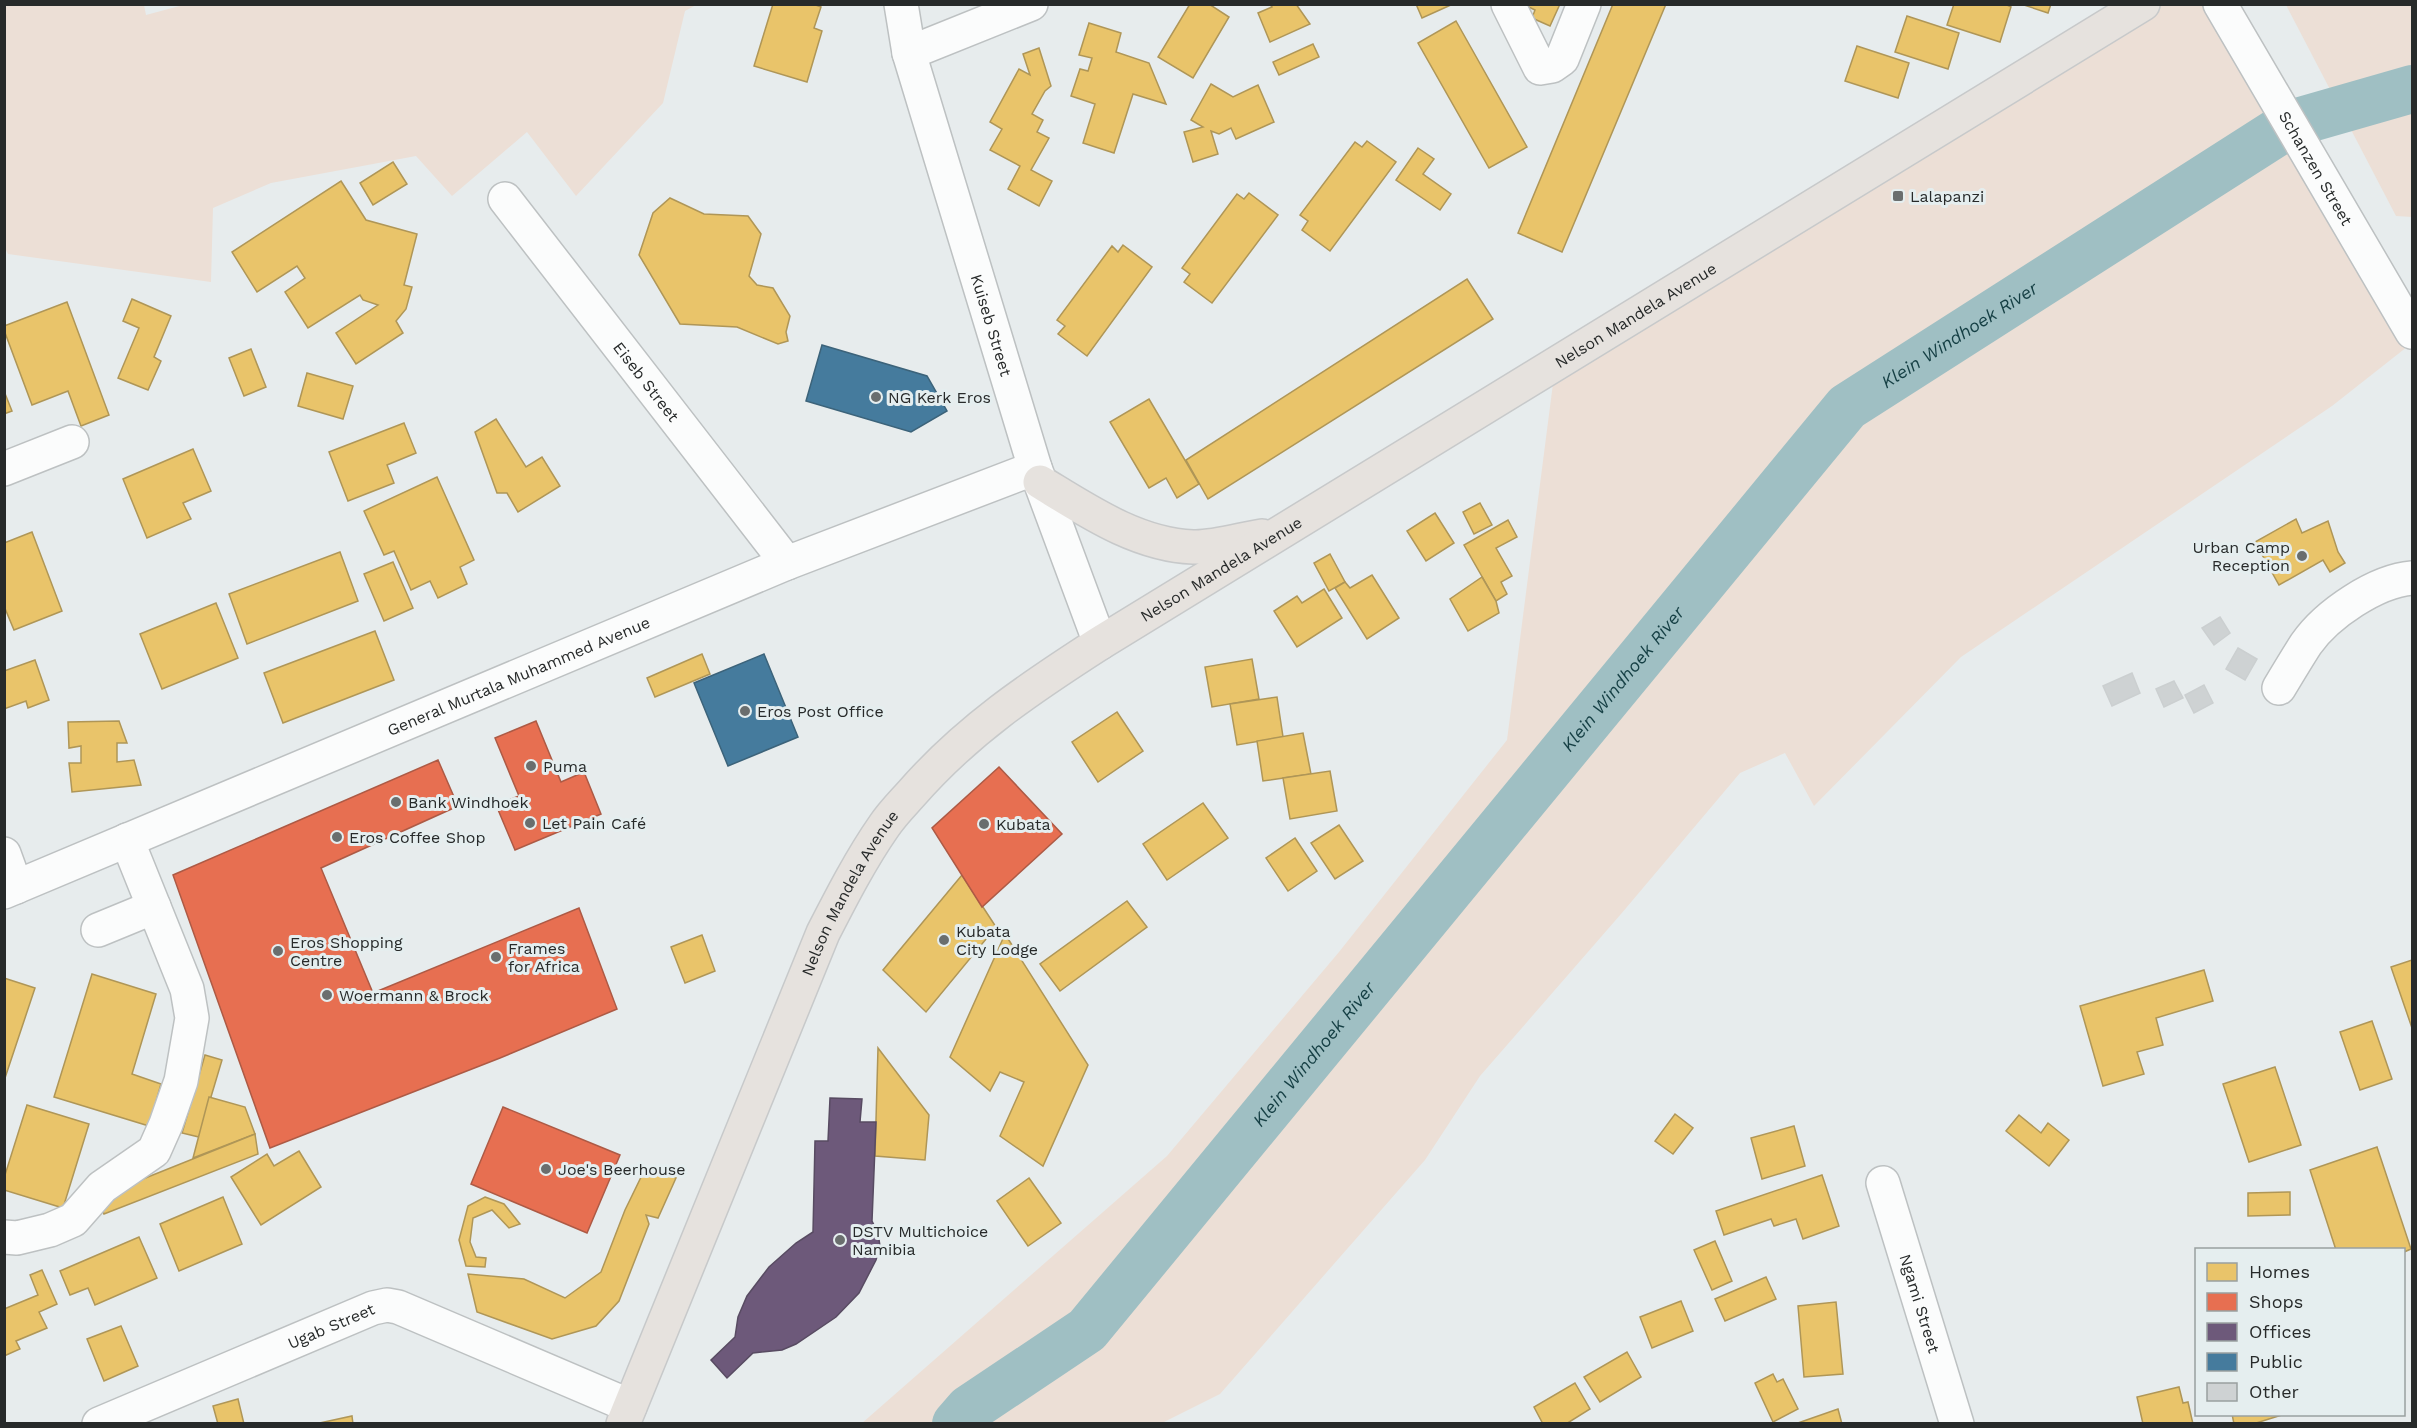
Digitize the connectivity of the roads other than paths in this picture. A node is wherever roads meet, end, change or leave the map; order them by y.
1 (901, 4) edge
2 (1030, 4) edge
3 (1509, 4) edge
4 (1584, 4) edge
5 (2143, 4) edge
6 (2220, 4) edge
7 (909, 53) junction
8 (505, 199) dead end
9 (2412, 332) edge
10 (72, 442) dead end
11 (4, 468) edge
12 (1037, 475) junction
13 (1278, 533) junction
14 (787, 563) junction
15 (2412, 578) edge
16 (1100, 642) junction
17 (2279, 688) dead end
18 (127, 840) junction
19 (4, 854) edge
20 (10, 889) edge
21 (154, 907) junction
22 (98, 930) dead end
23 (1883, 1183) dead end
24 (4, 1237) edge
25 (626, 1415) edge
26 (99, 1424) edge
27 (1957, 1424) edge

1 - 7 street, Kuiseb Street
2 - 7 street
3 - 4 street
5 - 13 main road, Nelson Mandela Avenue
6 - 9 street, Schanzen Street
7 - 12 street, Kuiseb Street
8 - 14 street, Eiseb Street
10 - 11 street
12 - 13 main road
12 - 14 street, General Murtala Muhammed Avenue
12 - 16 street, Kuiseb Street
13 - 16 main road, Nelson Mandela Avenue
14 - 18 street, General Murtala Muhammed Avenue
15 - 17 street
16 - 25 main road, Nelson Mandela Avenue
18 - 20 street, General Murtala Muhammed Avenue
18 - 21 street
19 - 20 street
21 - 22 street
21 - 24 street
23 - 27 street, Ngami Street
25 - 26 street, Ugab Street

